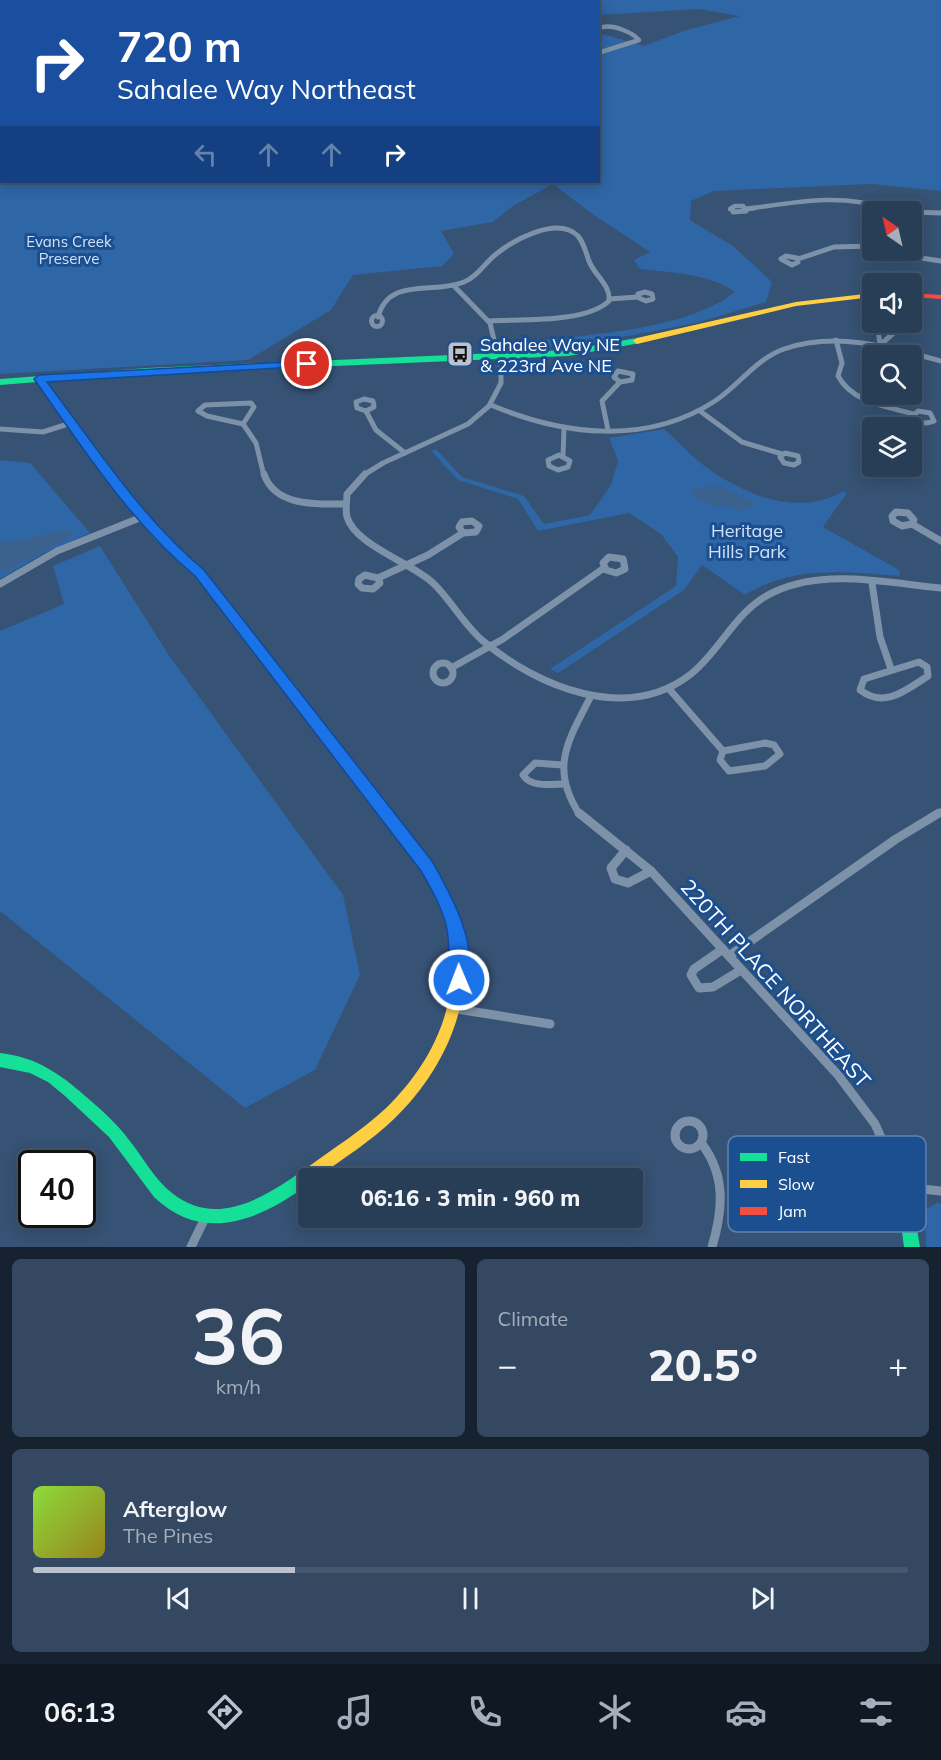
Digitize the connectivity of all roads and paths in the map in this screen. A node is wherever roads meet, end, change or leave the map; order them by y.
1 (603, 27) dead end
2 (600, 52) edge
3 (862, 202) edge
4 (746, 209) dead end
5 (922, 212) edge
6 (941, 213) edge
7 (862, 246) edge
8 (922, 258) edge
9 (798, 260) dead end
10 (941, 261) edge
11 (454, 286) junction
12 (862, 296) edge
13 (922, 296) edge
14 (638, 297) dead end
15 (941, 297) edge
16 (609, 299) junction
17 (378, 317) dead end
18 (490, 321) junction
19 (836, 340) junction
20 (498, 357) junction
21 (941, 361) edge
22 (39, 379) junction
23 (0, 381) edge
24 (620, 382) dead end
25 (491, 405) junction
26 (366, 411) dead end
27 (700, 411) junction
28 (914, 414) dead end
29 (71, 423) junction
30 (243, 424) junction
31 (0, 429) edge
32 (564, 429) junction
33 (608, 430) junction
34 (405, 453) junction
35 (782, 454) dead end
36 (562, 456) dead end
37 (345, 504) junction
38 (142, 517) junction
39 (912, 524) dead end
40 (463, 533) dead end
41 (941, 541) edge
42 (408, 563) junction
43 (604, 568) dead end
44 (378, 578) dead end
45 (872, 583) junction
46 (0, 584) edge
47 (941, 588) edge
48 (486, 646) junction
49 (451, 668) dead end
50 (891, 669) junction
51 (670, 690) junction
52 (591, 696) junction
53 (723, 751) junction
54 (563, 765) junction
55 (565, 784) junction
56 (941, 812) edge
57 (626, 850) junction
58 (651, 871) junction
59 (726, 953) junction
60 (741, 970) junction
61 (457, 1009) junction
62 (550, 1024) dead end
63 (0, 1060) edge
64 (880, 1136) edge
65 (702, 1144) dead end
66 (926, 1189) edge
67 (941, 1191) edge
68 (205, 1218) junction
69 (910, 1232) edge
70 (191, 1247) edge
71 (712, 1247) edge
72 (912, 1247) edge

1 - 2 street
3 - 4 street
5 - 6 street
7 - 9 street
8 - 10 street
11 - 16 street
11 - 17 street
11 - 18 street
12 - 20 street
13 - 15 street
14 - 16 street
16 - 18 street
18 - 20 street
19 - 21 street
19 - 27 street
19 - 28 street
20 - 22 street
20 - 25 street
22 - 23 street
22 - 29 street
24 - 33 street
25 - 32 street
25 - 34 street
26 - 34 street
27 - 33 street
27 - 35 street
29 - 31 street
29 - 38 street
30 - 30 street
30 - 37 street
32 - 33 street
32 - 36 street
34 - 37 street
37 - 42 street
38 - 46 street
38 - 61 street
39 - 41 street
40 - 42 street
42 - 44 street
42 - 48 street
43 - 48 street
45 - 47 street
45 - 50 street
45 - 51 street
48 - 49 street
48 - 52 street
50 - 50 street
51 - 52 street
51 - 53 street
52 - 54 street, 220TH PLACE NORTHEAST
53 - 53 street
54 - 55 street, 220TH PLACE NORTHEAST
54 - 55 street
55 - 57 street, 220TH PLACE NORTHEAST
56 - 59 street
57 - 58 street, 220TH PLACE NORTHEAST
57 - 58 street
58 - 59 street, 220TH PLACE NORTHEAST
59 - 60 street, 220TH PLACE NORTHEAST
59 - 60 street
60 - 64 street, 220TH PLACE NORTHEAST
61 - 62 street
61 - 68 street
63 - 68 street
65 - 71 street
66 - 67 street
68 - 70 street
69 - 72 street

